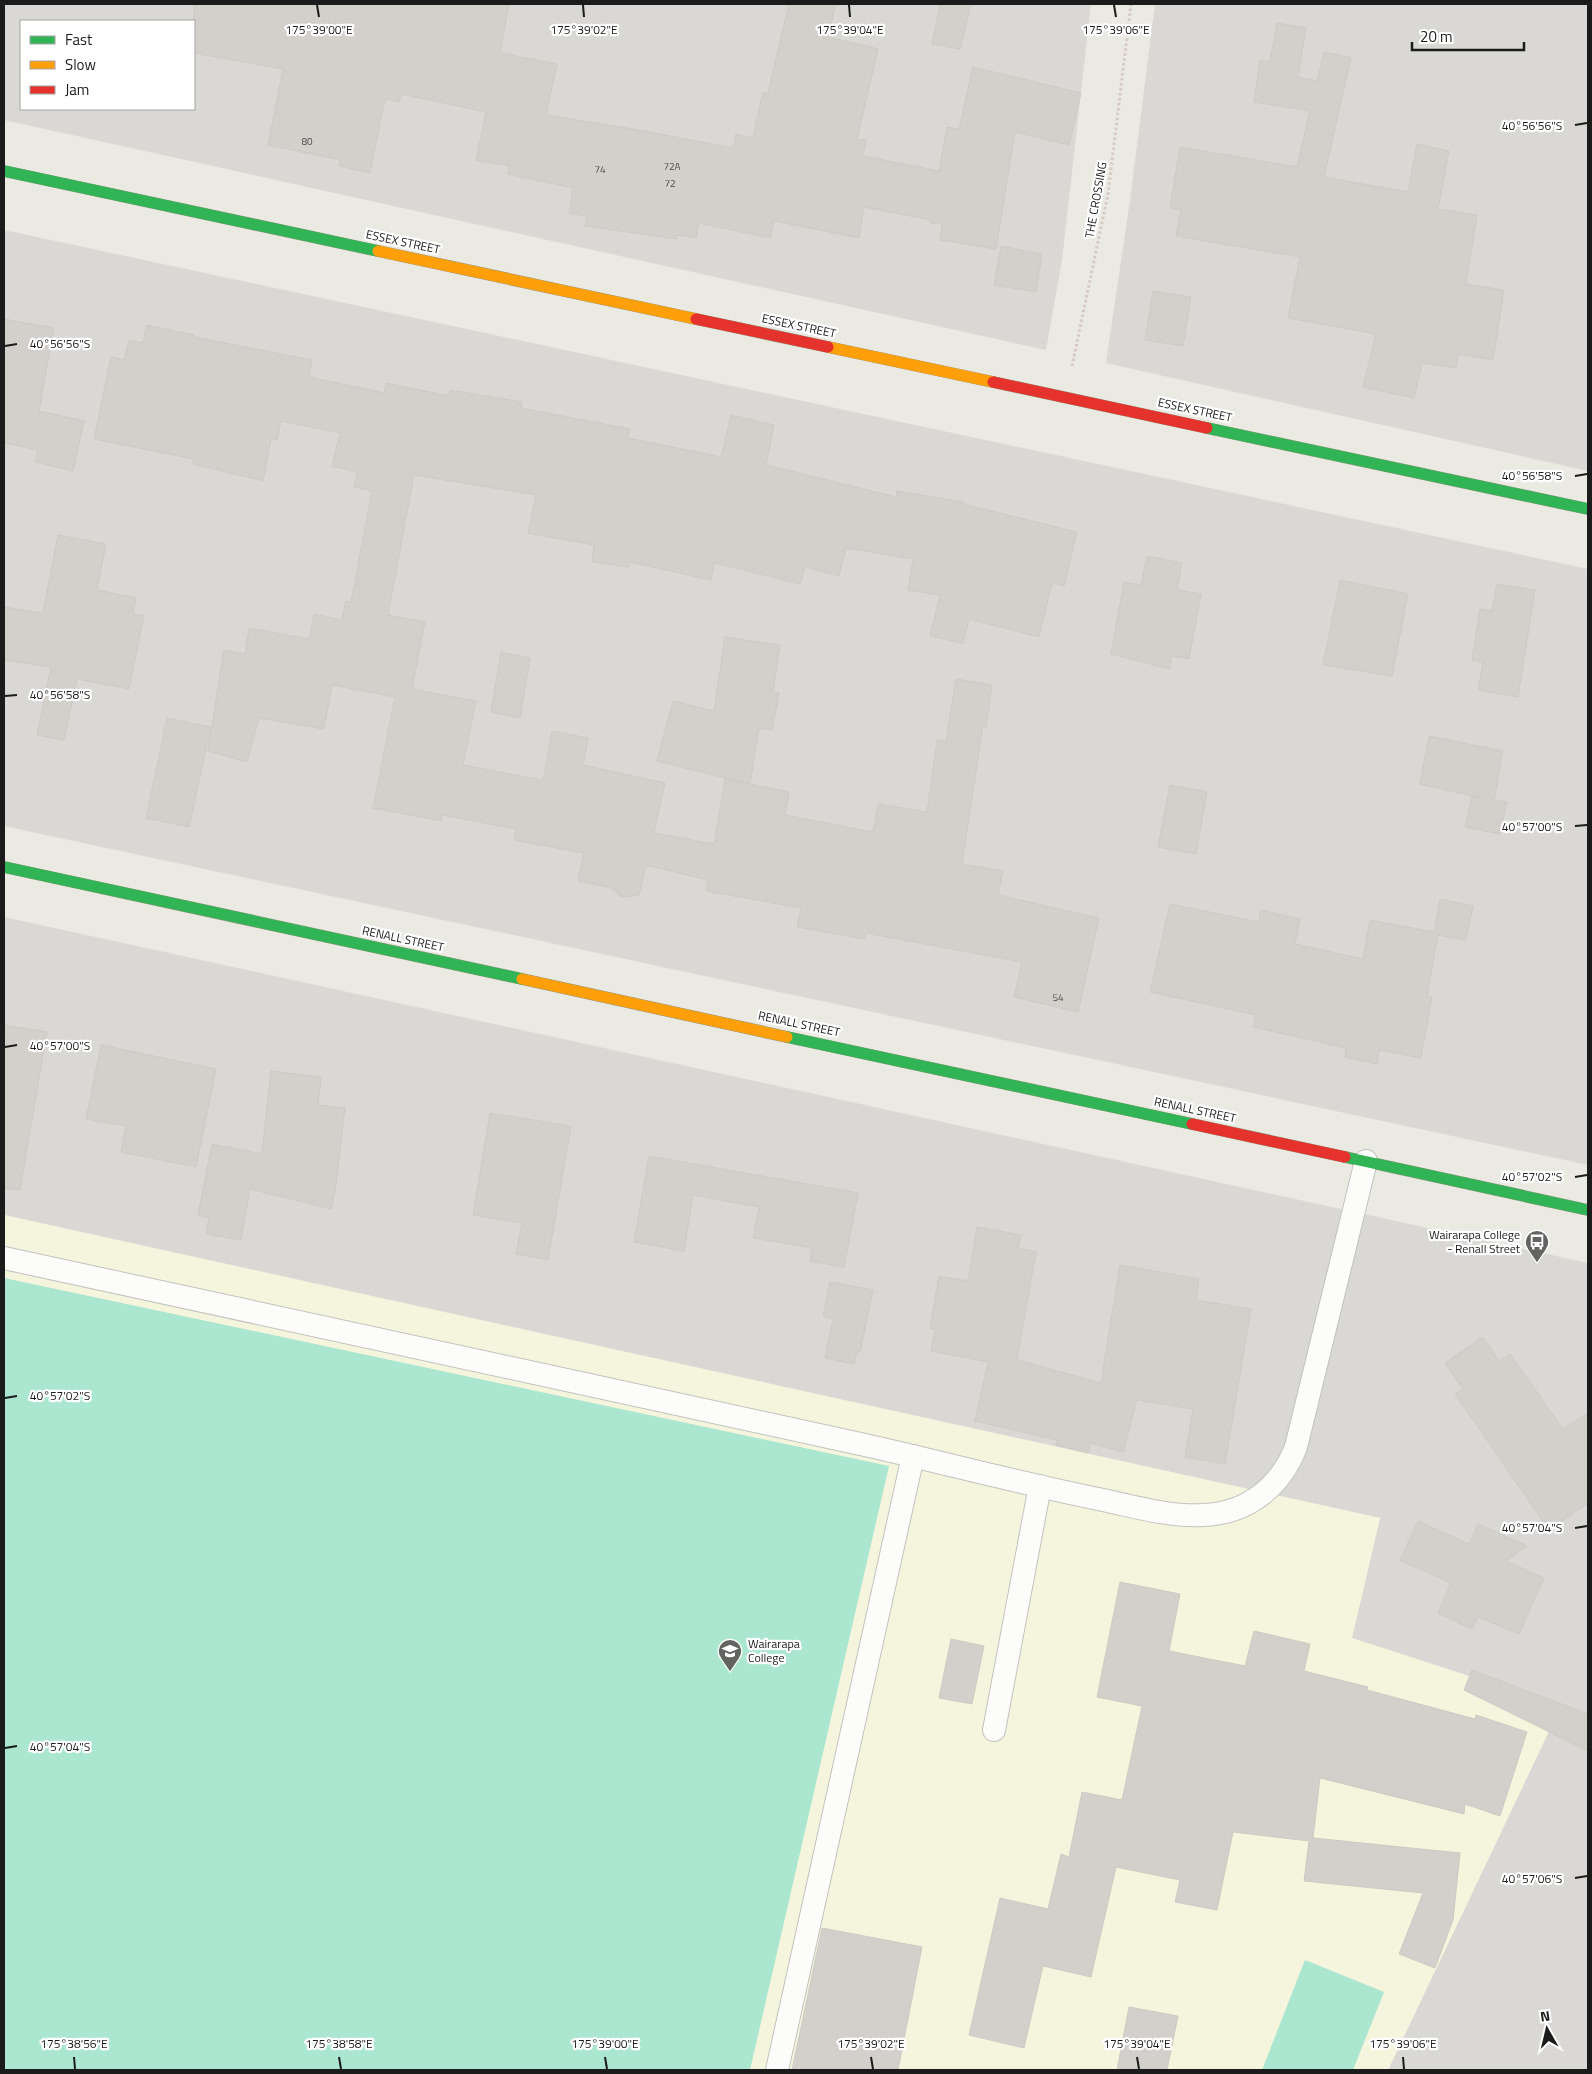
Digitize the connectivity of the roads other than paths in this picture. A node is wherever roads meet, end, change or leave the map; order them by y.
1 (4, 171) edge
2 (1588, 509) edge
3 (4, 867) edge
4 (1366, 1161) junction
5 (1588, 1210) edge
6 (4, 1258) edge
7 (913, 1456) junction
8 (1040, 1486) junction
9 (994, 1730) dead end
10 (777, 2070) edge

1 - 2 street, ESSEX STREET
3 - 4 street, RENALL STREET
4 - 5 street, RENALL STREET
4 - 8 lane
6 - 7 lane
7 - 8 lane
7 - 10 lane
8 - 9 lane

